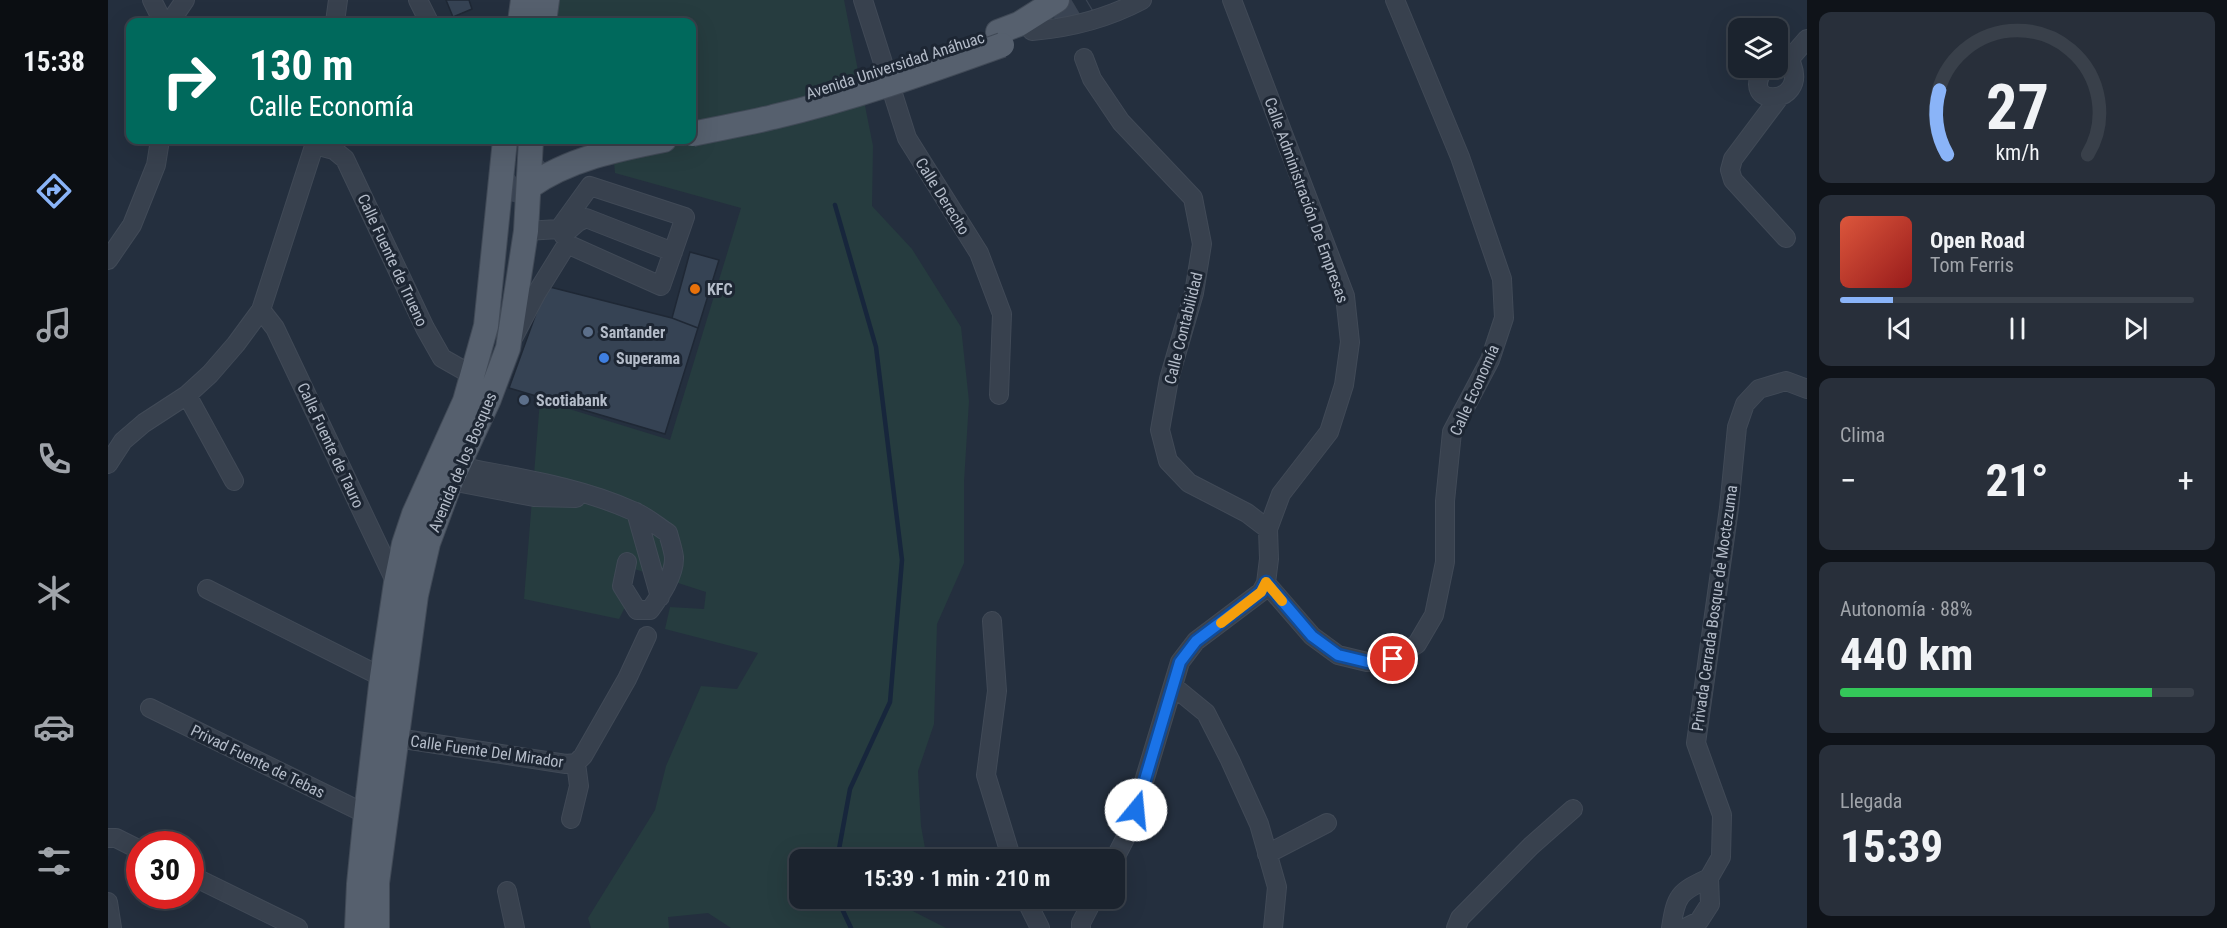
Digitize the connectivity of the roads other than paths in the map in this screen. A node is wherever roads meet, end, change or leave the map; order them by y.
1 (152, 0) edge
2 (185, 0) edge
3 (339, 0) edge
4 (418, 0) edge
5 (515, 0) edge
6 (863, 0) edge
7 (1041, 0) edge
8 (1142, 0) edge
9 (1232, 0) edge
10 (1395, 0) edge
11 (541, 5) edge
12 (1056, 10) tunnel mouth
13 (161, 18) edge
14 (173, 18) edge
15 (336, 18) edge
16 (427, 18) edge
17 (514, 18) edge
18 (525, 18) edge
19 (1013, 33) junction
20 (1807, 39) edge
21 (1788, 56) edge
22 (1084, 58) dead end
23 (1788, 65) edge
24 (1760, 78) edge
25 (1778, 99) junction
26 (696, 118) edge
27 (696, 133) edge
28 (159, 144) edge
29 (315, 144) edge
30 (320, 144) edge
31 (505, 144) edge
32 (570, 144) edge
33 (642, 144) edge
34 (536, 149) edge
35 (519, 194) junction
36 (526, 231) junction
37 (563, 236) junction
38 (1786, 238) dead end
39 (673, 252) junction
40 (108, 260) edge
41 (261, 309) junction
42 (508, 348) junction
43 (472, 375) junction
44 (1807, 389) edge
45 (187, 394) junction
46 (999, 395) dead end
47 (465, 401) junction
48 (108, 464) edge
49 (454, 474) junction
50 (234, 481) dead end
51 (636, 512) junction
52 (1269, 529) junction
53 (627, 562) dead end
54 (1266, 582) junction
55 (396, 583) junction
56 (207, 589) dead end
57 (660, 597) junction
58 (992, 621) dead end
59 (647, 636) dead end
60 (382, 677) junction
61 (1173, 686) junction
62 (150, 708) dead end
63 (397, 738) junction
64 (576, 763) junction
65 (1573, 808) dead end
66 (366, 814) junction
67 (571, 819) dead end
68 (1327, 823) dead end
69 (108, 837) edge
70 (126, 843) edge
71 (1009, 849) edge
72 (1120, 849) edge
73 (1267, 854) junction
74 (1709, 878) junction
75 (204, 882) edge
76 (507, 891) dead end
77 (108, 902) edge
78 (1030, 909) edge
79 (1088, 909) edge
80 (112, 928) edge
81 (298, 928) edge
82 (357, 928) edge
83 (377, 928) edge
84 (515, 928) edge
85 (1040, 928) edge
86 (1081, 928) edge
87 (1273, 928) edge
88 (1456, 928) edge
89 (1671, 928) edge
90 (1685, 928) edge

1 - 13 street
2 - 14 street
3 - 15 street
4 - 16 street
5 - 17 street
6 - 46 street, Calle Derecho
7 - 19 street
8 - 19 street
9 - 52 street, Calle Administración De Empresas
10 - 54 street, Calle Economía
11 - 18 main road
12 - 19 main road, Avenida Universidad Anáhuac
19 - 26 main road, Avenida Universidad Anáhuac
19 - 27 main road, Avenida Universidad Anáhuac, bridge
20 - 21 street
22 - 52 street, Calle Contabilidad
23 - 25 street
24 - 25 street
25 - 38 street
28 - 40 street
29 - 41 street
30 - 43 street, Calle Fuente de Trueno
31 - 43 main road, Avenida de los Bosques
32 - 34 main road
33 - 35 main road
34 - 35 main road, Avenida de los Bosques
35 - 36 main road, Avenida de los Bosques
35 - 47 main road
36 - 37 street
36 - 42 main road, Avenida de los Bosques
37 - 39 street
37 - 39 street
37 - 39 street
37 - 42 street
41 - 45 street
41 - 55 street, Calle Fuente de Tauro
42 - 49 main road, Avenida de los Bosques
43 - 47 main road, Avenida de los Bosques
44 - 74 street, Privada Cerrada Bosque de Moctezuma
45 - 48 street
45 - 50 street
47 - 55 main road, Avenida de los Bosques
49 - 51 street
49 - 63 main road, Avenida de los Bosques
51 - 57 street
51 - 57 street
52 - 54 street
53 - 57 street
54 - 61 street
55 - 60 main road, Avenida de los Bosques
56 - 60 street
58 - 71 street
59 - 64 street, Calle Fuente Del Mirador
60 - 66 main road, Avenida de los Bosques
61 - 72 street
61 - 73 street
62 - 66 street, Privad Fuente de Tebas
63 - 64 street, Calle Fuente Del Mirador
63 - 83 main road, Avenida de los Bosques
64 - 67 street
65 - 88 street
66 - 82 main road, Avenida de los Bosques
68 - 73 street
69 - 70 street
73 - 87 street
74 - 89 street
74 - 90 street, Privada Cerrada Bosque de Moctezuma
75 - 81 street
76 - 84 street
77 - 80 street
78 - 85 street
79 - 86 street

